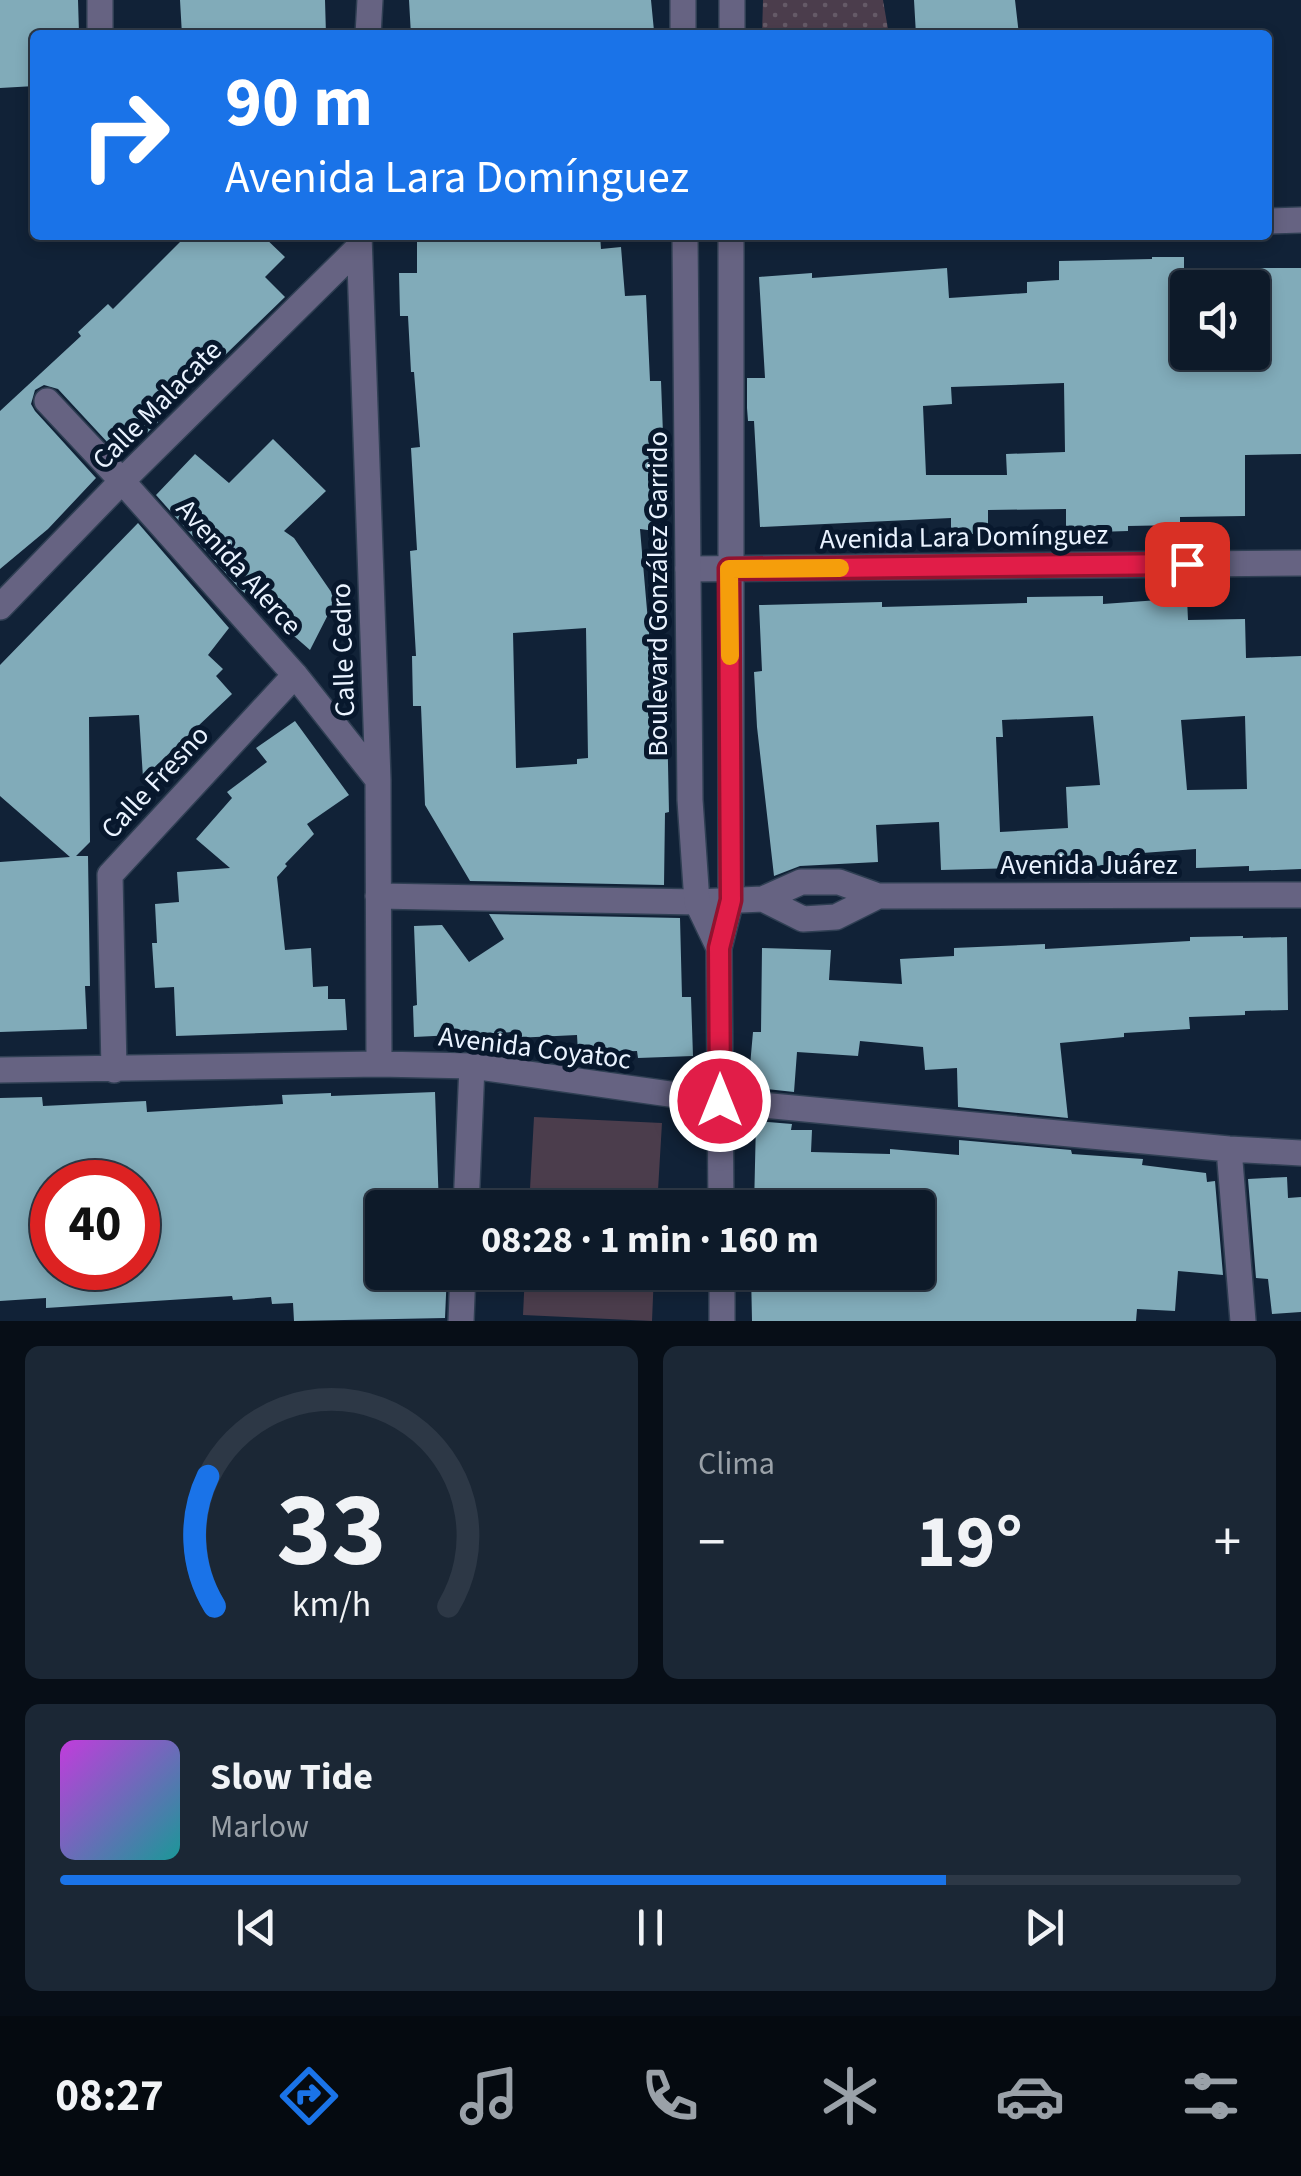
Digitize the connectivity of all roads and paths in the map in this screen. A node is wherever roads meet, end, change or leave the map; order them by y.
1 (100, 0) edge
2 (370, 0) edge
3 (683, 0) edge
4 (732, 0) edge
5 (100, 30) edge
6 (368, 30) edge
7 (683, 30) edge
8 (732, 30) edge
9 (1301, 220) edge
10 (1272, 221) edge
11 (686, 240) edge
12 (731, 240) edge
13 (358, 241) edge
14 (47, 402) dead end
15 (122, 480) junction
16 (1301, 563) edge
17 (688, 569) junction
18 (729, 569) junction
19 (0, 607) edge
20 (295, 675) junction
21 (378, 780) junction
22 (1301, 895) edge
23 (378, 896) junction
24 (878, 896) junction
25 (731, 900) junction
26 (763, 900) junction
27 (698, 902) junction
28 (719, 948) junction
29 (379, 1064) junction
30 (472, 1066) junction
31 (0, 1070) edge
32 (114, 1070) junction
33 (720, 1101) junction
34 (1229, 1148) junction
35 (1301, 1153) edge
36 (467, 1190) edge
37 (721, 1190) edge
38 (462, 1290) edge
39 (722, 1290) edge
40 (460, 1321) edge
41 (722, 1321) edge
42 (1243, 1321) edge

1 - 5 street
2 - 6 street
3 - 7 street
4 - 8 street
9 - 10 street
11 - 17 street, Boulevard González Garrido
12 - 18 street, Boulevard González Garrido
13 - 15 street, Calle Malacate
13 - 21 street, Calle Cedro
14 - 15 street, Avenida Alerce
15 - 19 street, Calle Malacate
15 - 20 street, Avenida Alerce
16 - 18 street, Avenida Lara Domínguez
17 - 18 street, Avenida Lara Domínguez
17 - 27 street, Boulevard González Garrido
18 - 25 street, Boulevard González Garrido
20 - 21 street, Avenida Alerce
20 - 32 street, Calle Fresno
21 - 23 street, Calle Cedro
22 - 24 street, Avenida Juárez
23 - 27 street
23 - 29 street, Calle Cedro
24 - 26 street, Avenida Juárez
24 - 26 street, Avenida Juárez
25 - 26 street, Avenida Juárez
25 - 27 street
25 - 28 street, Boulevard González Garrido
27 - 28 street, Boulevard González Garrido
28 - 33 street, Boulevard González Garrido
29 - 30 street, Avenida Coyatoc
29 - 32 street, Avenida Coyatoc
30 - 33 street, Avenida Coyatoc
30 - 36 street
31 - 32 street, Avenida Coyatoc
33 - 34 street, Avenida Coyatoc
33 - 37 street, Boulevard González Garrido
34 - 35 street, Avenida Coyatoc
34 - 42 street
38 - 40 street
39 - 41 street

